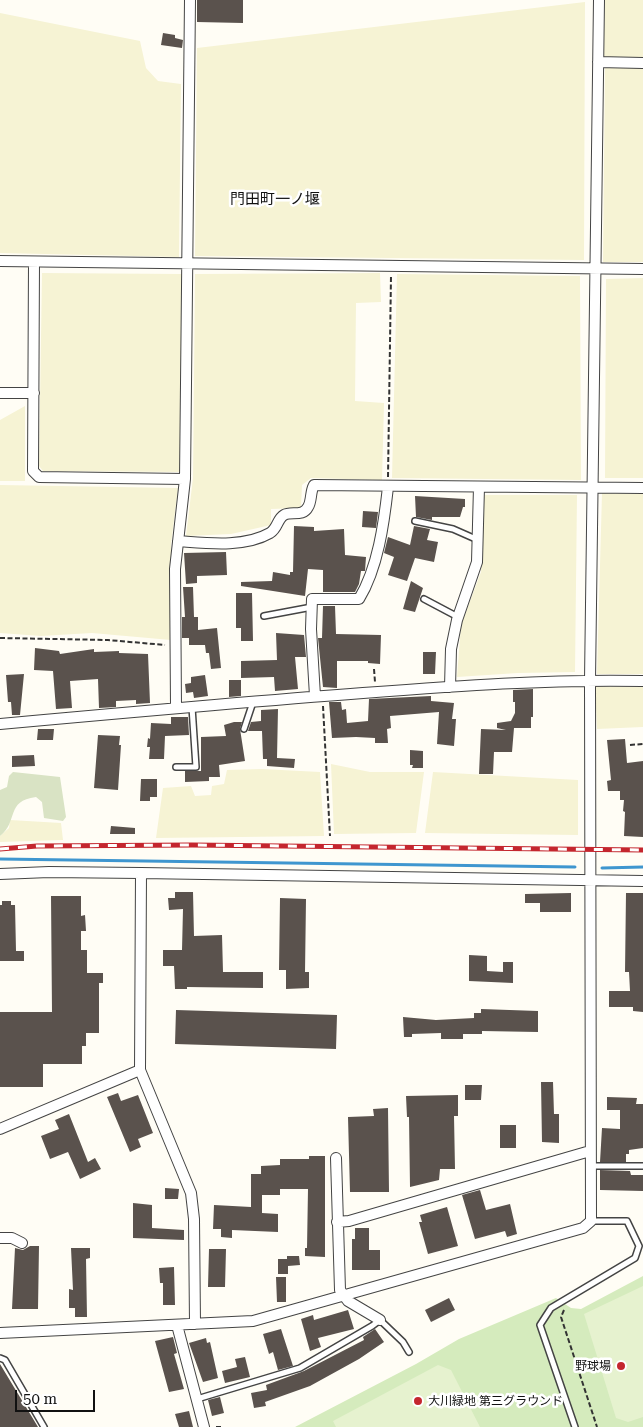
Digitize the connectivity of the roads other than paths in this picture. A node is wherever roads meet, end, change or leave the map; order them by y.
1 (190, 0) edge
2 (599, 0) edge
3 (598, 62) junction
4 (643, 63) edge
5 (0, 262) edge
6 (34, 262) junction
7 (187, 265) junction
8 (596, 268) junction
9 (643, 269) edge
10 (0, 393) edge
11 (34, 393) junction
12 (185, 479) junction
13 (388, 487) junction
14 (479, 487) junction
15 (593, 487) junction
16 (643, 488) edge
17 (415, 521) dead end
18 (479, 540) junction
19 (178, 541) junction
20 (424, 599) dead end
21 (312, 607) junction
22 (264, 616) dead end
23 (458, 617) junction
24 (590, 680) junction
25 (643, 682) edge
26 (450, 686) junction
27 (319, 696) junction
28 (253, 701) junction
29 (192, 706) junction
30 (176, 707) junction
31 (0, 724) edge
32 (244, 729) dead end
33 (176, 767) dead end
34 (140, 872) junction
35 (0, 874) edge
36 (590, 881) junction
37 (643, 881) edge
38 (140, 1070) junction
39 (0, 1130) edge
40 (590, 1151) junction
41 (336, 1158) dead end
42 (591, 1166) junction
43 (643, 1166) edge
44 (591, 1221) junction
45 (337, 1222) junction
46 (0, 1238) edge
47 (22, 1243) dead end
48 (343, 1296) junction
49 (380, 1320) junction
50 (195, 1324) junction
51 (177, 1325) junction
52 (0, 1333) edge
53 (409, 1352) dead end
54 (0, 1358) edge
55 (197, 1399) junction
56 (44, 1427) edge
57 (204, 1427) edge
58 (575, 1427) edge

1 - 7 street
2 - 3 street
3 - 4 street
3 - 8 street
5 - 6 street
6 - 7 street
6 - 11 street
7 - 8 street
7 - 12 street
8 - 9 street
8 - 15 street
10 - 11 street
11 - 12 street
12 - 19 street
13 - 14 street
13 - 19 street
13 - 21 street
14 - 15 street
14 - 18 street
15 - 16 street
15 - 24 street
17 - 18 lane
18 - 23 street
19 - 30 street
20 - 23 lane
21 - 22 lane
21 - 27 street
23 - 26 street
24 - 25 street
24 - 26 street
24 - 36 street
26 - 27 street
27 - 28 street
28 - 29 street
28 - 32 lane
29 - 30 street
29 - 33 lane
30 - 31 street
34 - 35 street
34 - 36 street
34 - 38 street
36 - 37 street
36 - 40 street
38 - 39 street
38 - 50 street
40 - 42 street
40 - 45 street
41 - 45 street
42 - 43 lane
42 - 44 street
44 - 48 street
44 - 58 lane
45 - 48 street
46 - 47 street
48 - 49 street
48 - 50 street
49 - 53 lane
49 - 55 lane
50 - 51 street
51 - 52 street
51 - 55 street
54 - 56 lane
55 - 57 street

